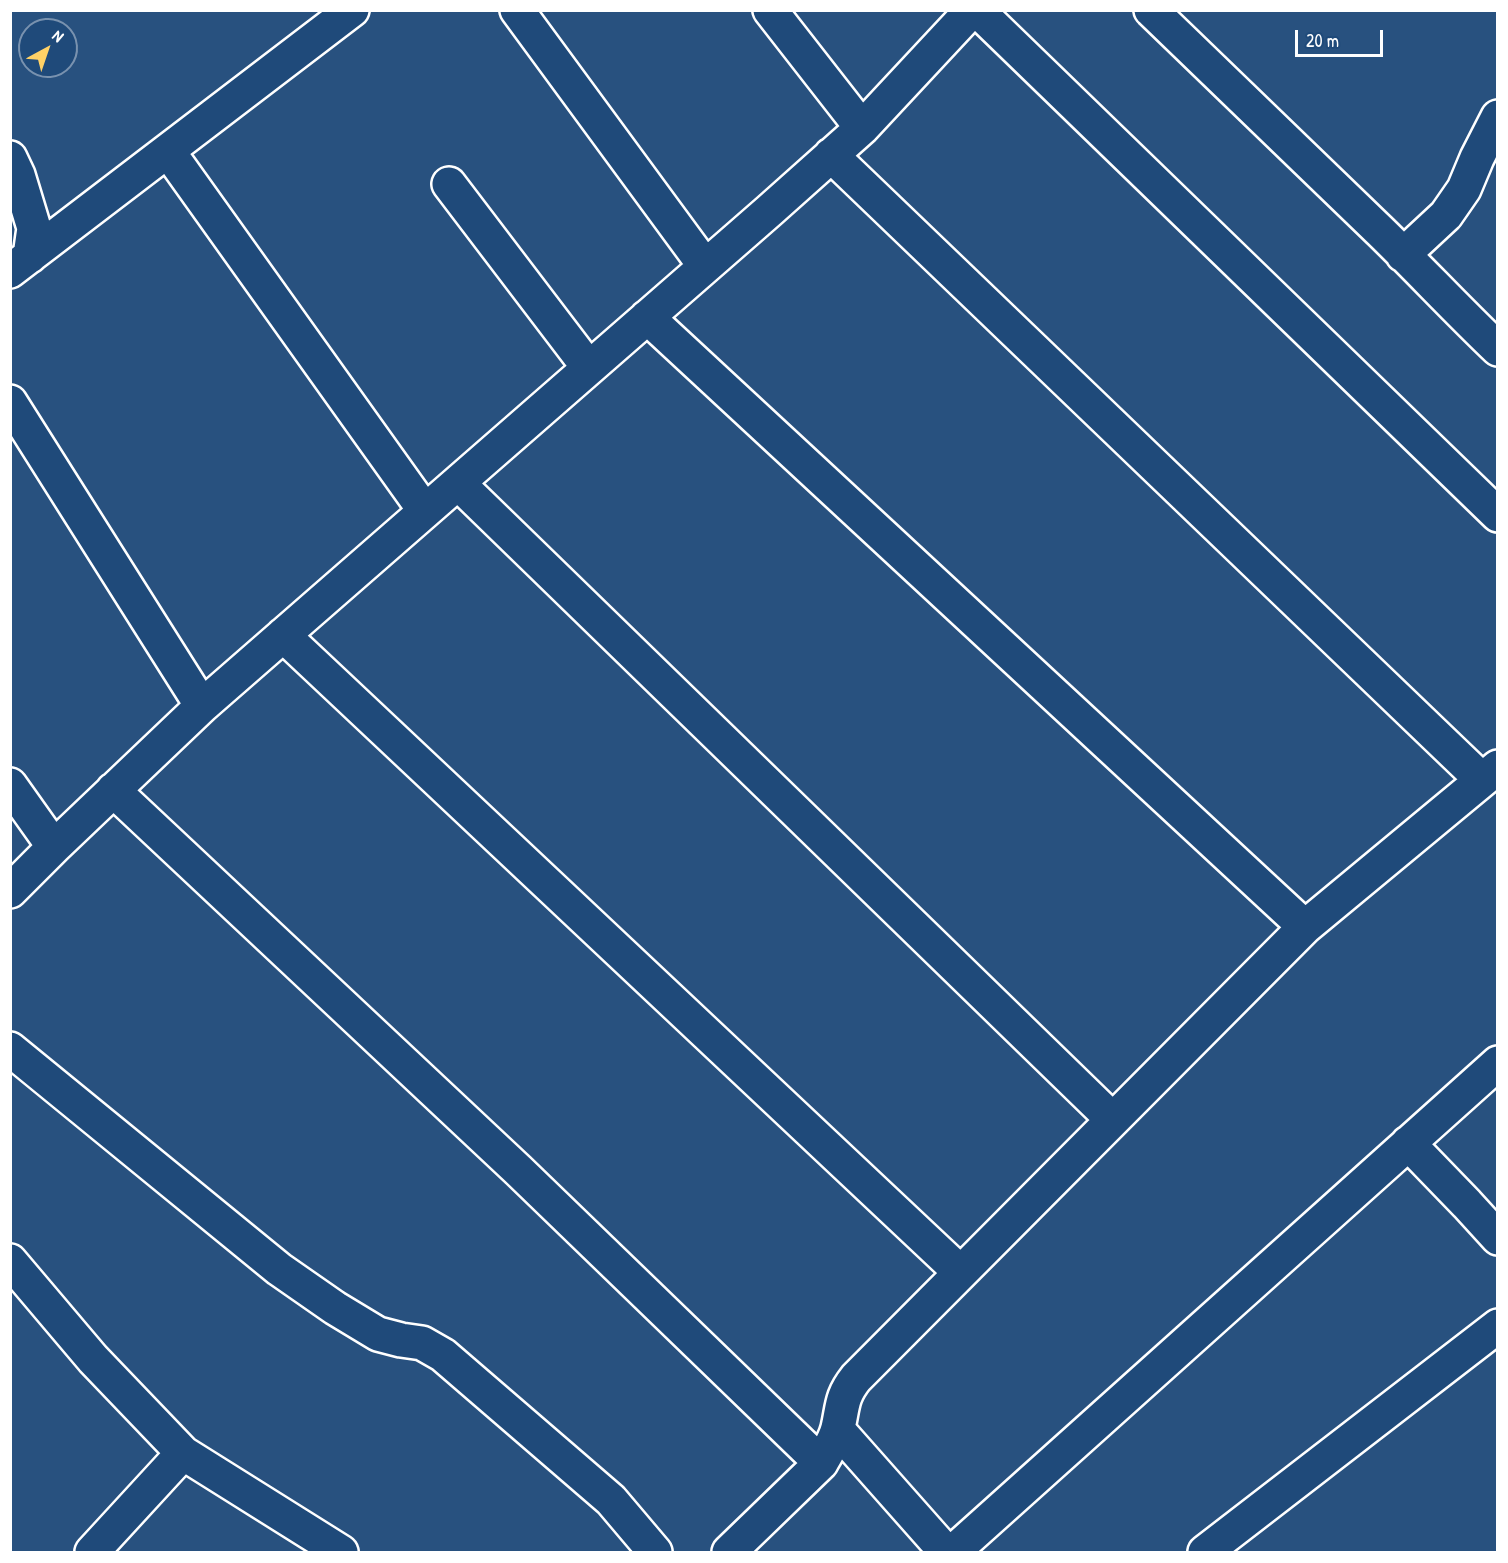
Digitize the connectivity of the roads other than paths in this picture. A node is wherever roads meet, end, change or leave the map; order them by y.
1 (352, 10) edge
2 (517, 10) edge
3 (770, 10) edge
4 (972, 10) edge
5 (977, 10) edge
6 (1151, 10) edge
7 (1497, 117) edge
8 (862, 128) junction
9 (168, 151) junction
10 (831, 155) junction
11 (10, 158) edge
12 (448, 184) dead end
13 (1403, 255) junction
14 (20, 263) edge
15 (705, 266) junction
16 (647, 317) junction
17 (1497, 349) edge
18 (589, 368) junction
19 (10, 402) edge
20 (458, 483) junction
21 (425, 511) junction
22 (1497, 515) edge
23 (283, 635) junction
24 (202, 706) junction
25 (1490, 773) edge
26 (10, 785) edge
27 (113, 790) junction
28 (54, 847) junction
29 (10, 891) edge
30 (1305, 927) junction
31 (10, 1049) edge
32 (1497, 1063) edge
33 (1112, 1119) junction
34 (1408, 1143) junction
35 (1497, 1238) edge
36 (10, 1261) edge
37 (960, 1272) junction
38 (1497, 1326) edge
39 (838, 1430) junction
40 (183, 1453) junction
41 (821, 1463) junction
42 (92, 1552) edge
43 (341, 1552) edge
44 (655, 1552) edge
45 (729, 1552) edge
46 (946, 1552) edge
47 (953, 1552) edge
48 (1205, 1552) edge

1 - 9 street
2 - 15 street
3 - 8 street
4 - 8 street
5 - 22 street
6 - 13 street
7 - 13 street
8 - 10 street
9 - 14 street
9 - 21 street
10 - 15 street
10 - 25 street
11 - 14 street
12 - 18 street
13 - 17 street
15 - 16 street
16 - 18 street
16 - 30 street
18 - 20 street
19 - 24 street
20 - 21 street
20 - 33 street
21 - 23 street
23 - 24 street
23 - 37 street
24 - 27 street
25 - 30 street
26 - 28 street
27 - 28 street
27 - 41 street
28 - 29 street
30 - 33 street
31 - 44 street
32 - 34 street
33 - 37 street
34 - 35 street
34 - 47 street
36 - 40 street
37 - 39 street
38 - 48 street
39 - 41 street
39 - 46 street
40 - 42 street
40 - 43 street
41 - 45 street

